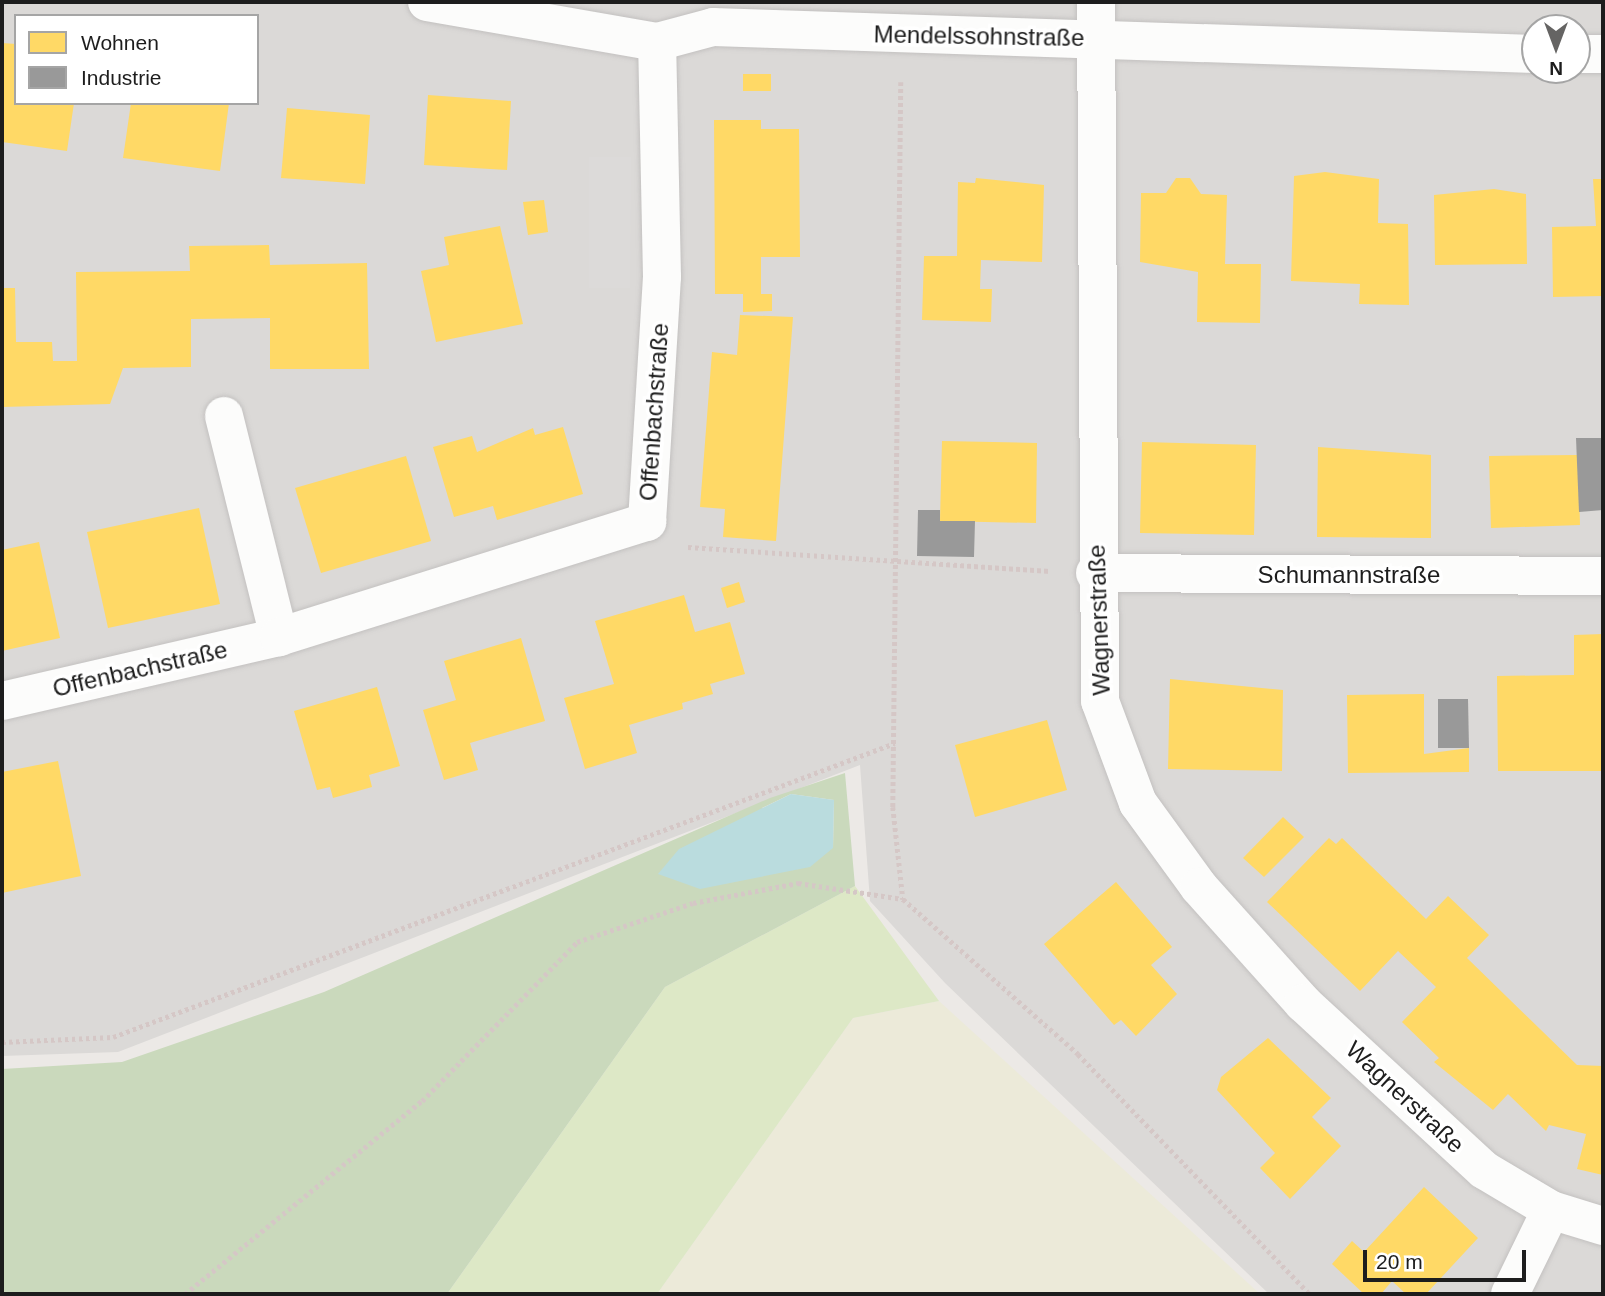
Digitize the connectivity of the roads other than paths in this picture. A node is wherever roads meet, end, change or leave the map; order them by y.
1 (427, 2) edge
2 (1095, 20) edge
3 (657, 42) junction
4 (1521, 53) edge
5 (224, 416) dead end
6 (1095, 573) junction
7 (1603, 576) edge
8 (279, 637) junction
9 (2, 701) edge
10 (1551, 1210) junction
11 (1603, 1226) edge
12 (1510, 1294) edge

1 - 3 street, Mendelssohnstraße
2 - 3 street, Mendelssohnstraße
2 - 4 street, Mendelssohnstraße
2 - 6 street, Wagnerstraße
3 - 8 street, Offenbachstraße
5 - 8 street
6 - 7 street, Schumannstraße
6 - 10 street, Wagnerstraße
8 - 9 street, Offenbachstraße
10 - 11 street, Wagnerstraße
10 - 12 street

